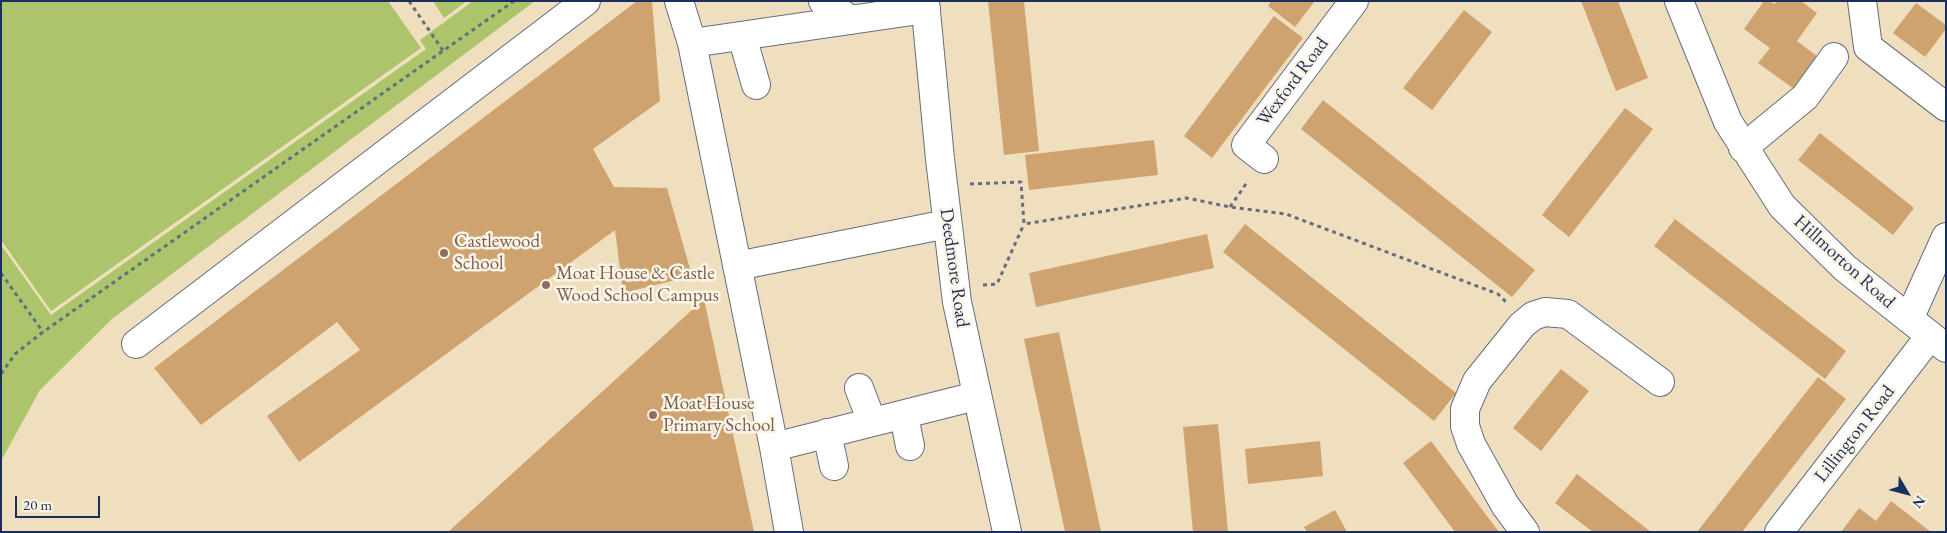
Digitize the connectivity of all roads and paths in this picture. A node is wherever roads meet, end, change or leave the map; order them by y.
1 (409, 1) edge
2 (514, 1) edge
3 (586, 1) edge
4 (679, 1) edge
5 (823, 1) edge
6 (1354, 1) edge
7 (1679, 1) edge
8 (1862, 1) edge
9 (926, 5) edge
10 (851, 20) junction
11 (742, 36) junction
12 (692, 43) junction
13 (444, 52) junction
14 (1834, 56) dead end
15 (756, 85) dead end
16 (1946, 107) edge
17 (1743, 148) junction
18 (1264, 159) dead end
19 (942, 182) junction
20 (947, 224) junction
21 (1024, 224) junction
22 (1946, 237) edge
23 (737, 266) junction
24 (1, 272) edge
25 (955, 287) junction
26 (1528, 320) junction
27 (43, 332) junction
28 (1928, 334) edge
29 (136, 344) dead end
30 (1, 374) edge
31 (1660, 382) dead end
32 (859, 388) dead end
33 (976, 396) junction
34 (904, 416) junction
35 (872, 422) junction
36 (827, 433) junction
37 (910, 446) dead end
38 (774, 447) junction
39 (834, 466) dead end
40 (789, 532) edge
41 (1007, 532) edge
42 (1525, 532) edge
43 (1779, 532) edge

1 - 13 path
2 - 13 path
3 - 29 street
4 - 12 street
5 - 10 street
6 - 18 street, Wexford Road
7 - 17 street, Hillmorton Road
8 - 16 street
9 - 10 street
9 - 19 street, Deedmore Road
10 - 11 street
11 - 12 street
11 - 15 street
12 - 23 street
13 - 27 path
14 - 17 street
17 - 28 street, Hillmorton Road
19 - 20 street, Deedmore Road
19 - 21 path
20 - 23 street
20 - 25 street, Deedmore Road
21 - 25 path
21 - 26 path
22 - 28 street, Lillington Road
23 - 38 street
24 - 27 path
25 - 33 street, Deedmore Road
26 - 31 street
26 - 42 street
27 - 30 path
28 - 43 street, Lillington Road
32 - 35 street
33 - 34 street
33 - 41 street, Deedmore Road
34 - 35 street
34 - 37 street
35 - 36 street
36 - 38 street
36 - 39 street
38 - 40 street

